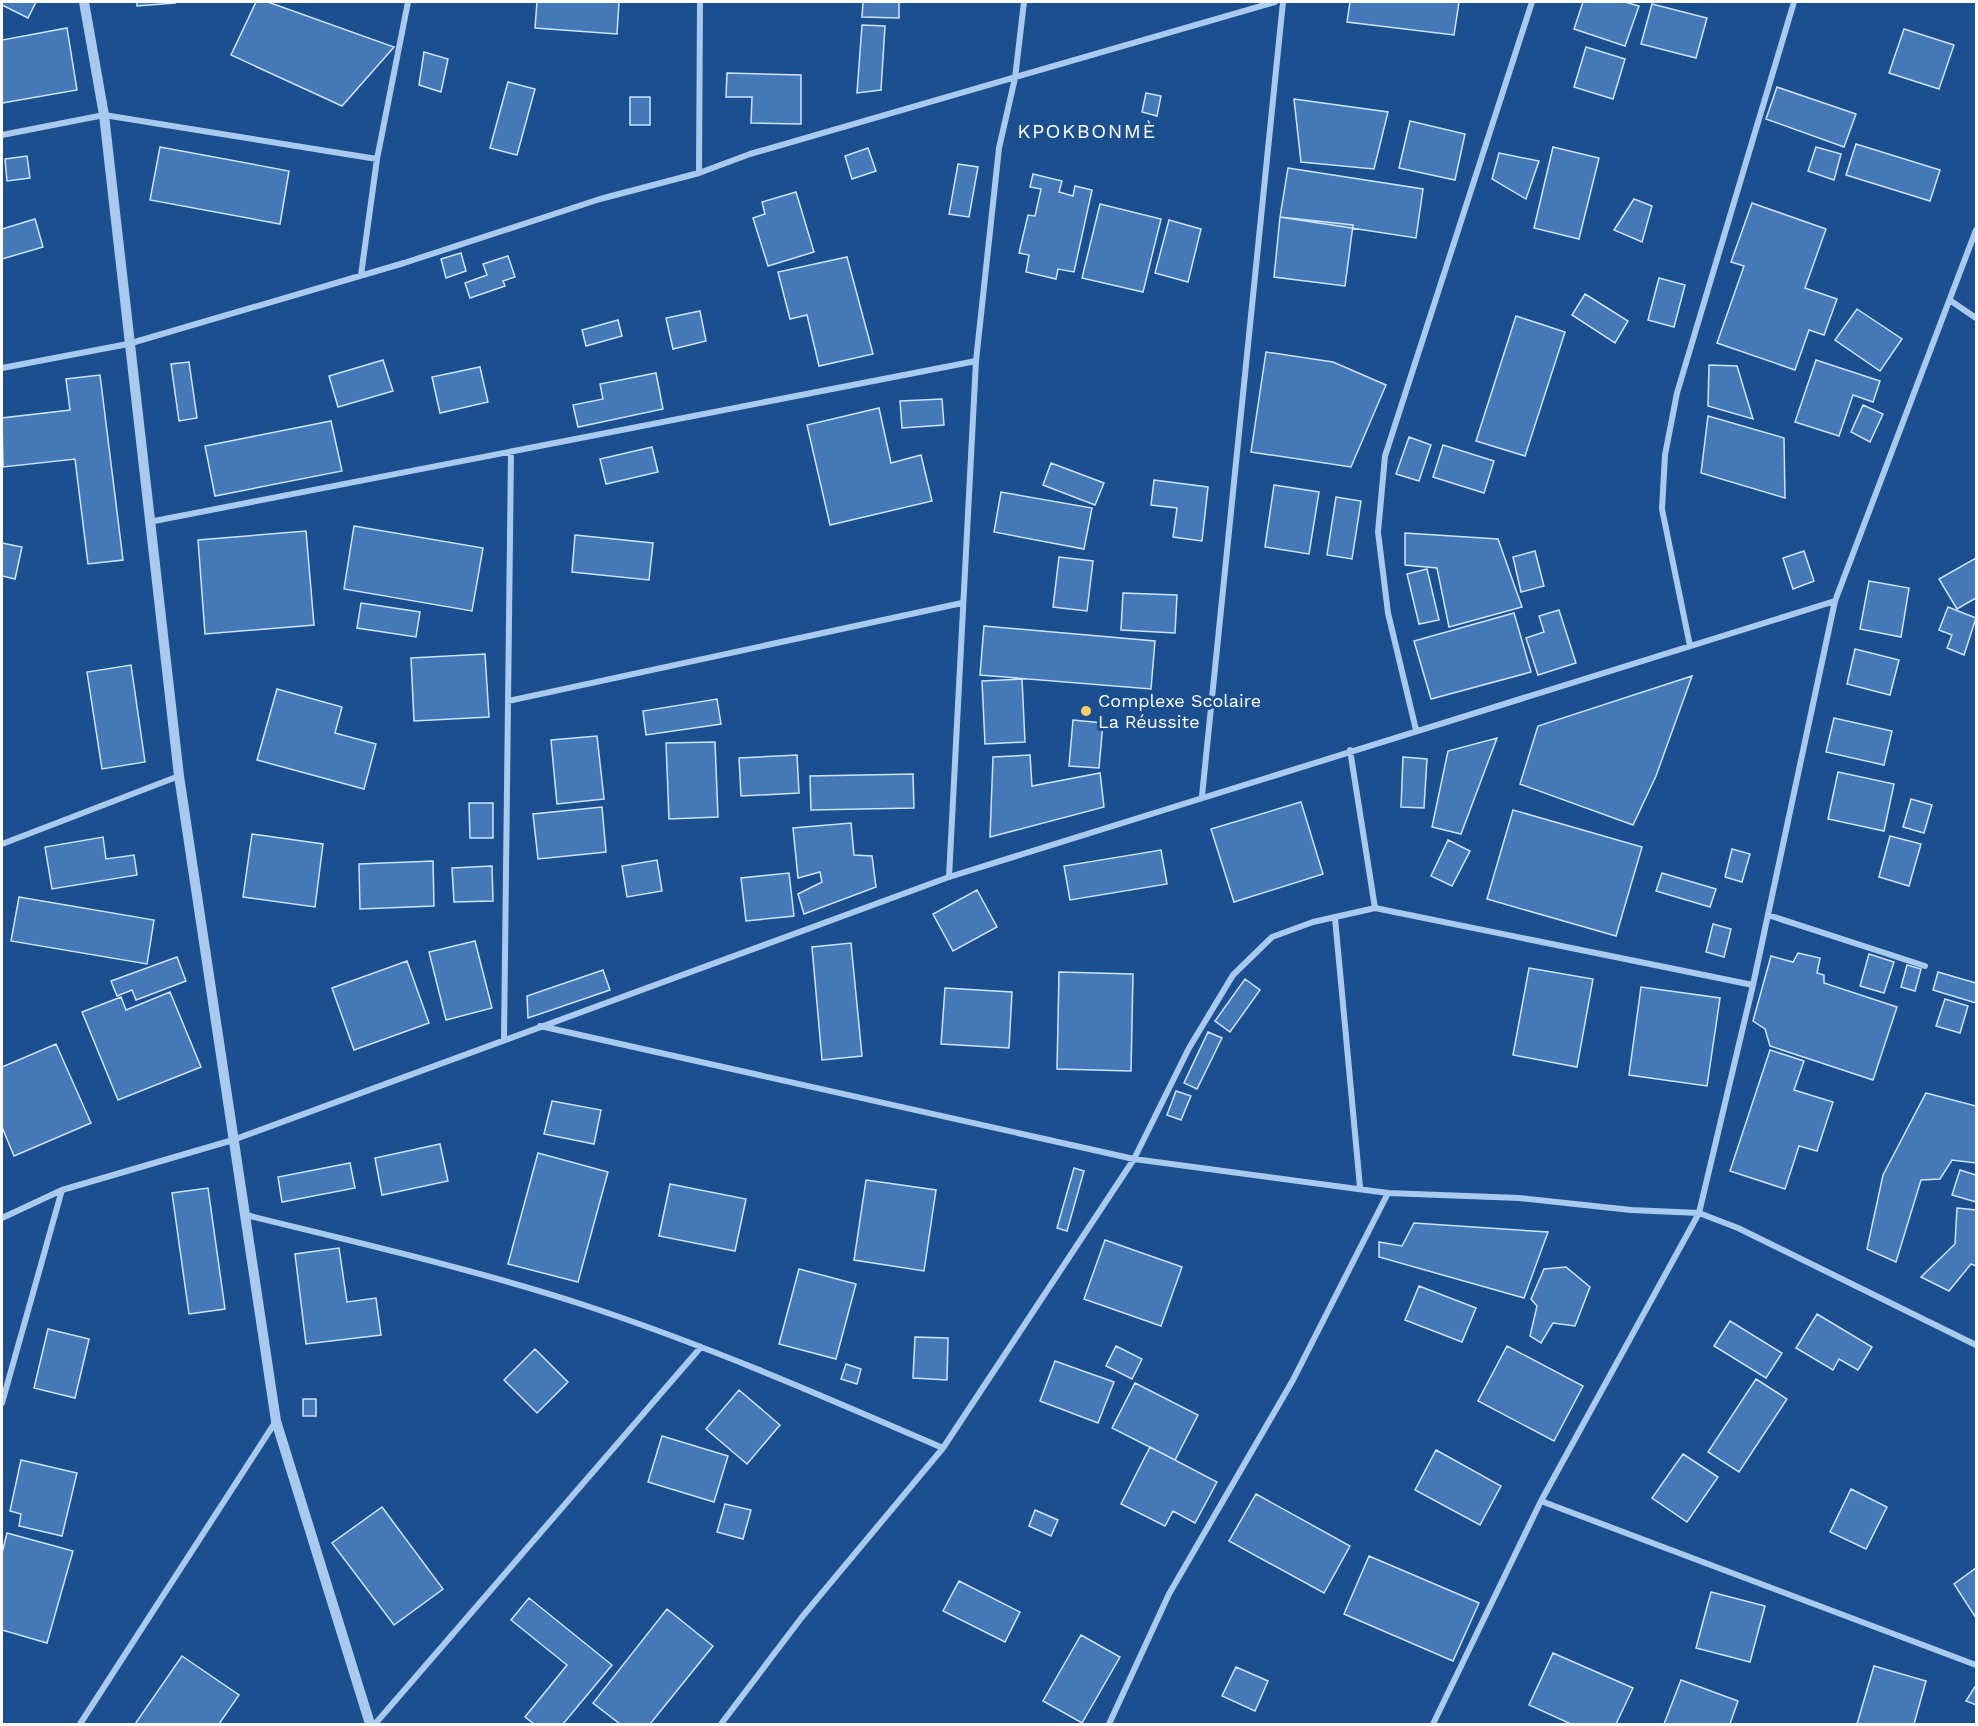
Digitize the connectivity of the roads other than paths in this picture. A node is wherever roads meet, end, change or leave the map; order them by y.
1 (84, 2) edge
2 (408, 2) edge
3 (700, 2) edge
4 (1024, 2) edge
5 (1275, 2) edge
6 (1283, 2) edge
7 (1532, 2) edge
8 (1794, 2) edge
9 (1015, 78) junction
10 (104, 114) junction
11 (2, 135) edge
12 (377, 159) junction
13 (699, 173) junction
14 (1977, 230) edge
15 (361, 275) junction
16 (1951, 301) junction
17 (1977, 318) edge
18 (128, 344) junction
19 (976, 361) junction
20 (2, 368) edge
21 (511, 453) junction
22 (148, 522) junction
23 (1835, 601) junction
24 (962, 603) junction
25 (1690, 646) junction
26 (508, 700) junction
27 (1416, 730) junction
28 (1350, 750) junction
29 (178, 776) junction
30 (1202, 796) junction
31 (2, 844) edge
32 (949, 877) junction
33 (1376, 908) junction
34 (1768, 915) junction
35 (1335, 918) junction
36 (1925, 966) dead end
37 (1753, 985) junction
38 (540, 1026) junction
39 (504, 1039) junction
40 (233, 1140) junction
41 (1134, 1159) junction
42 (1360, 1188) junction
43 (62, 1190) junction
44 (1388, 1193) junction
45 (1699, 1213) junction
46 (246, 1215) junction
47 (2, 1218) edge
48 (1977, 1345) edge
49 (701, 1347) junction
50 (2, 1403) edge
51 (276, 1421) junction
52 (943, 1448) junction
53 (1541, 1501) junction
54 (1977, 1665) edge
55 (80, 1725) edge
56 (370, 1725) edge
57 (375, 1725) edge
58 (721, 1725) edge
59 (1108, 1725) edge
60 (1433, 1725) edge

1 - 10 street
2 - 12 street
3 - 13 street
4 - 9 street
5 - 9 street
6 - 30 street
7 - 27 street
8 - 25 street
9 - 13 street
9 - 19 street
10 - 11 street
10 - 12 street
10 - 18 street
12 - 15 street
13 - 15 street
14 - 16 street
15 - 18 street
16 - 17 street
16 - 23 street
18 - 20 street
18 - 22 street
19 - 21 street
19 - 24 street
21 - 22 street
21 - 26 street
22 - 29 street
23 - 25 street
23 - 34 street
24 - 26 street
24 - 32 street
25 - 27 street
26 - 39 street
27 - 28 street
28 - 30 street
28 - 33 street
29 - 31 street
29 - 40 street
30 - 32 street
32 - 38 street
33 - 35 street
33 - 37 street
34 - 36 street
34 - 37 street
35 - 41 street
35 - 42 street
37 - 45 street
38 - 39 street
38 - 41 street
39 - 40 street
40 - 43 street
40 - 46 street
41 - 42 street
41 - 52 street
42 - 44 street
43 - 47 street
43 - 50 street
44 - 45 street
44 - 59 street
45 - 48 street
45 - 53 street
46 - 49 street
46 - 51 street
49 - 52 street
49 - 57 street
51 - 55 street
51 - 56 street
52 - 58 street
53 - 54 street
53 - 60 street

